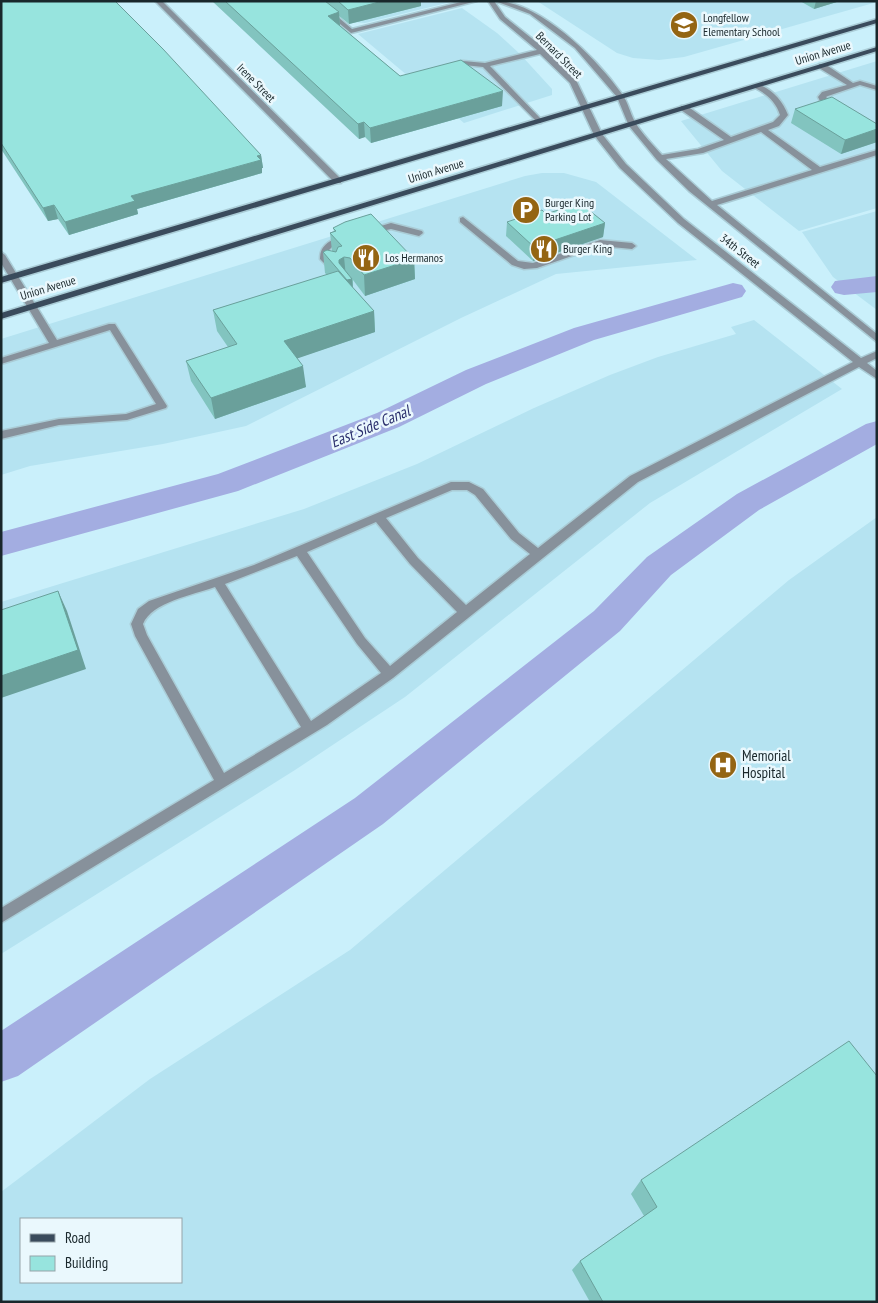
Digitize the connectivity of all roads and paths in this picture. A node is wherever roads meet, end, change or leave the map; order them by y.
1 (158, 1) edge
2 (315, 1) edge
3 (474, 1) edge
4 (491, 1) edge
5 (498, 1) edge
6 (877, 21) edge
7 (877, 49) edge
8 (542, 51) junction
9 (485, 65) junction
10 (822, 66) junction
11 (446, 68) edge
12 (852, 85) junction
13 (758, 86) junction
14 (877, 88) edge
15 (620, 96) junction
16 (586, 107) junction
17 (684, 108) junction
18 (840, 112) edge
19 (538, 121) junction
20 (632, 124) junction
21 (762, 129) junction
22 (598, 135) junction
23 (730, 140) junction
24 (877, 152) edge
25 (660, 158) junction
26 (818, 170) junction
27 (338, 181) junction
28 (710, 204) junction
29 (463, 220) dead end
30 (419, 232) dead end
31 (632, 246) dead end
32 (1, 255) edge
33 (335, 269) edge
34 (14, 276) junction
35 (1, 280) edge
36 (32, 306) junction
37 (1, 316) edge
38 (877, 339) edge
39 (55, 344) junction
40 (877, 354) edge
41 (1, 361) edge
42 (860, 362) junction
43 (877, 376) edge
44 (1, 435) edge
45 (378, 517) junction
46 (299, 550) junction
47 (538, 554) junction
48 (217, 581) junction
49 (465, 612) junction
50 (389, 674) junction
51 (309, 729) junction
52 (222, 782) junction
53 (1, 916) edge

1 - 27 street, Irene Street
2 - 3 street
4 - 8 street, Bernard Street
5 - 15 street, Bernard Street
6 - 15 main road, Union Avenue
7 - 10 main road, Union Avenue
8 - 9 street
8 - 16 street, Bernard Street
9 - 11 street
9 - 19 street
10 - 12 street
10 - 13 main road, Union Avenue
12 - 14 street
12 - 18 street
13 - 17 main road, Union Avenue
13 - 21 street
15 - 16 main road, Union Avenue
15 - 20 street, 34th Street
16 - 19 main road, Union Avenue
16 - 22 street, Bernard Street
17 - 20 main road, Union Avenue
17 - 23 street
19 - 27 main road, Union Avenue
20 - 22 main road, Union Avenue
20 - 25 street, 34th Street
21 - 23 street
21 - 26 street
22 - 36 main road, Union Avenue
22 - 42 street, 34th Street
23 - 25 street
24 - 26 street
25 - 28 street, 34th Street
26 - 28 street
27 - 34 main road, Union Avenue
28 - 38 street, 34th Street
29 - 31 street
30 - 33 street
32 - 34 street
34 - 35 main road, Union Avenue
34 - 36 street
36 - 37 main road, Union Avenue
36 - 39 street
39 - 41 street
39 - 44 street
40 - 42 street
42 - 43 street, 34th Street
42 - 47 street
45 - 46 street
45 - 47 street
45 - 49 street
46 - 48 street
46 - 50 street
47 - 49 street
48 - 51 street
48 - 52 street
49 - 50 street
50 - 51 street
51 - 52 street
52 - 53 street

